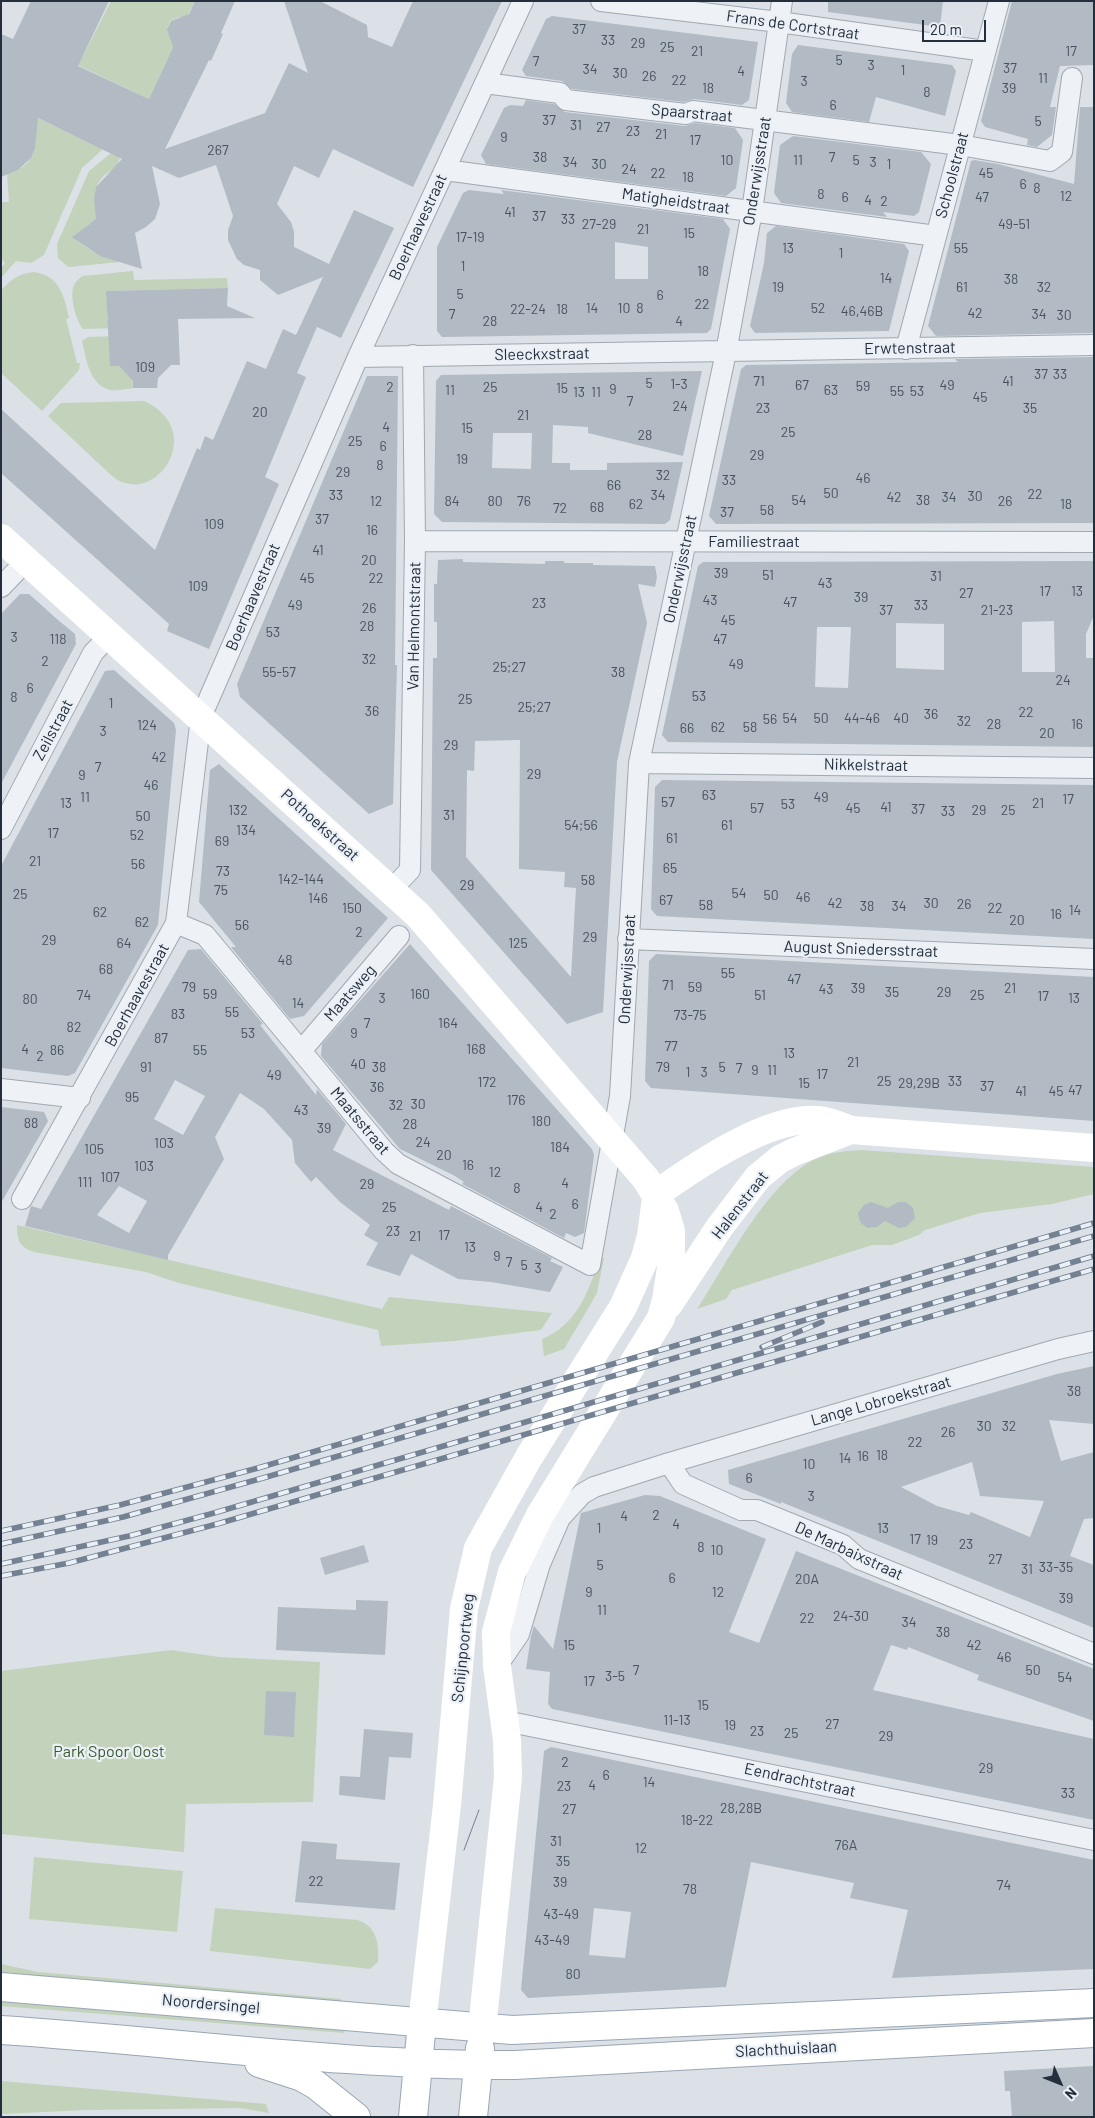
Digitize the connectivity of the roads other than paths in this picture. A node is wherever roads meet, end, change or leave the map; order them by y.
1 (523, 1) edge
2 (601, 1) edge
3 (782, 1) edge
4 (999, 1) edge
5 (778, 22) junction
6 (985, 51) junction
7 (1072, 78) dead end
8 (485, 83) junction
9 (765, 120) junction
10 (960, 145) junction
11 (445, 170) junction
12 (752, 211) junction
13 (936, 236) junction
14 (1094, 345) edge
15 (906, 349) junction
16 (726, 352) junction
17 (413, 355) junction
18 (358, 357) junction
19 (1, 538) edge
20 (415, 541) junction
21 (685, 542) junction
22 (1094, 542) edge
23 (27, 560) junction
24 (1, 587) edge
25 (110, 635) junction
26 (201, 717) junction
27 (639, 763) junction
28 (1094, 768) edge
29 (1, 829) edge
30 (392, 890) junction
31 (176, 923) junction
32 (399, 936) dead end
33 (628, 939) junction
34 (1094, 959) edge
35 (301, 1051) junction
36 (1, 1089) edge
37 (80, 1098) junction
38 (851, 1130) junction
39 (612, 1140) junction
40 (1094, 1148) edge
41 (656, 1194) junction
42 (22, 1199) dead end
43 (661, 1318) junction
44 (1094, 1341) edge
45 (669, 1463) junction
46 (1094, 1654) edge
47 (497, 1666) junction
48 (506, 1721) junction
49 (1094, 1840) edge
50 (1, 1987) edge
51 (1094, 2003) edge
52 (422, 2024) junction
53 (482, 2029) junction
54 (1, 2030) edge
55 (1094, 2033) edge
56 (212, 2049) junction
57 (418, 2063) junction
58 (478, 2066) junction
59 (356, 2117) edge
60 (413, 2117) edge
61 (473, 2117) edge

1 - 8 street, Boerhaavestraat
2 - 5 street, Frans de Cortstraat
3 - 5 street, Onderwijsstraat
4 - 6 street, Schoolstraat
5 - 6 street, Frans de Cortstraat
5 - 9 street, Onderwijsstraat
6 - 10 street, Schoolstraat
7 - 10 street, Spaarstraat
8 - 9 street, Spaarstraat
8 - 11 street, Boerhaavestraat
9 - 10 street, Spaarstraat
9 - 12 street, Onderwijsstraat
10 - 13 street, Schoolstraat
11 - 12 street, Matigheidstraat
11 - 18 street, Boerhaavestraat
12 - 13 street, Matigheidstraat
12 - 16 street, Onderwijsstraat
13 - 15 street, Schoolstraat
14 - 15 street, Erwtenstraat
15 - 16 street, Erwtenstraat
16 - 17 street, Sleeckxstraat
16 - 21 street, Onderwijsstraat
17 - 18 street, Sleeckxstraat
17 - 20 street, Van Helmontstraat
18 - 26 street, Boerhaavestraat
19 - 23 street, Pothoekstraat
20 - 21 street, Familiestraat
20 - 30 street, Van Helmontstraat
21 - 22 street, Familiestraat
21 - 27 street, Onderwijsstraat
23 - 24 street
23 - 25 street, Pothoekstraat
25 - 26 street, Pothoekstraat
25 - 29 street, Zeilstraat
26 - 30 street, Pothoekstraat
26 - 31 street, Boerhaavestraat
27 - 28 street, Nikkelstraat
27 - 33 street, Onderwijsstraat
30 - 39 street, Pothoekstraat
31 - 35 street, Maatsstraat
31 - 37 street, Boerhaavestraat
32 - 35 street, Maatsweg
33 - 34 street, August Sniedersstraat
33 - 39 street, Onderwijsstraat
35 - 39 street, Maatsstraat
36 - 37 street
37 - 42 street, Boerhaavestraat
38 - 40 street, Halenstraat
38 - 41 street, Halenstraat
38 - 43 street, Halenstraat
39 - 41 street, Schijnpoortweg
41 - 43 street, Schijnpoortweg
41 - 52 street, Schijnpoortweg
43 - 47 street, Schijnpoortweg
44 - 45 street, Lange Lobroekstraat
45 - 46 street, De Marbaixstraat
45 - 47 street
47 - 48 street, Schijnpoortweg
48 - 49 street, Eendrachtstraat
48 - 53 street, Schijnpoortweg
50 - 52 street, Noordersingel
51 - 53 street, Slachthuislaan
52 - 53 street, Noordersingel
52 - 57 street, Schijnpoortweg
53 - 58 street, Schijnpoortweg
54 - 56 street
55 - 58 street, Slachthuislaan
56 - 57 street
56 - 59 street
57 - 58 street, Slachthuislaan
57 - 60 street, Schijnpoortweg
58 - 61 street, Schijnpoortweg

